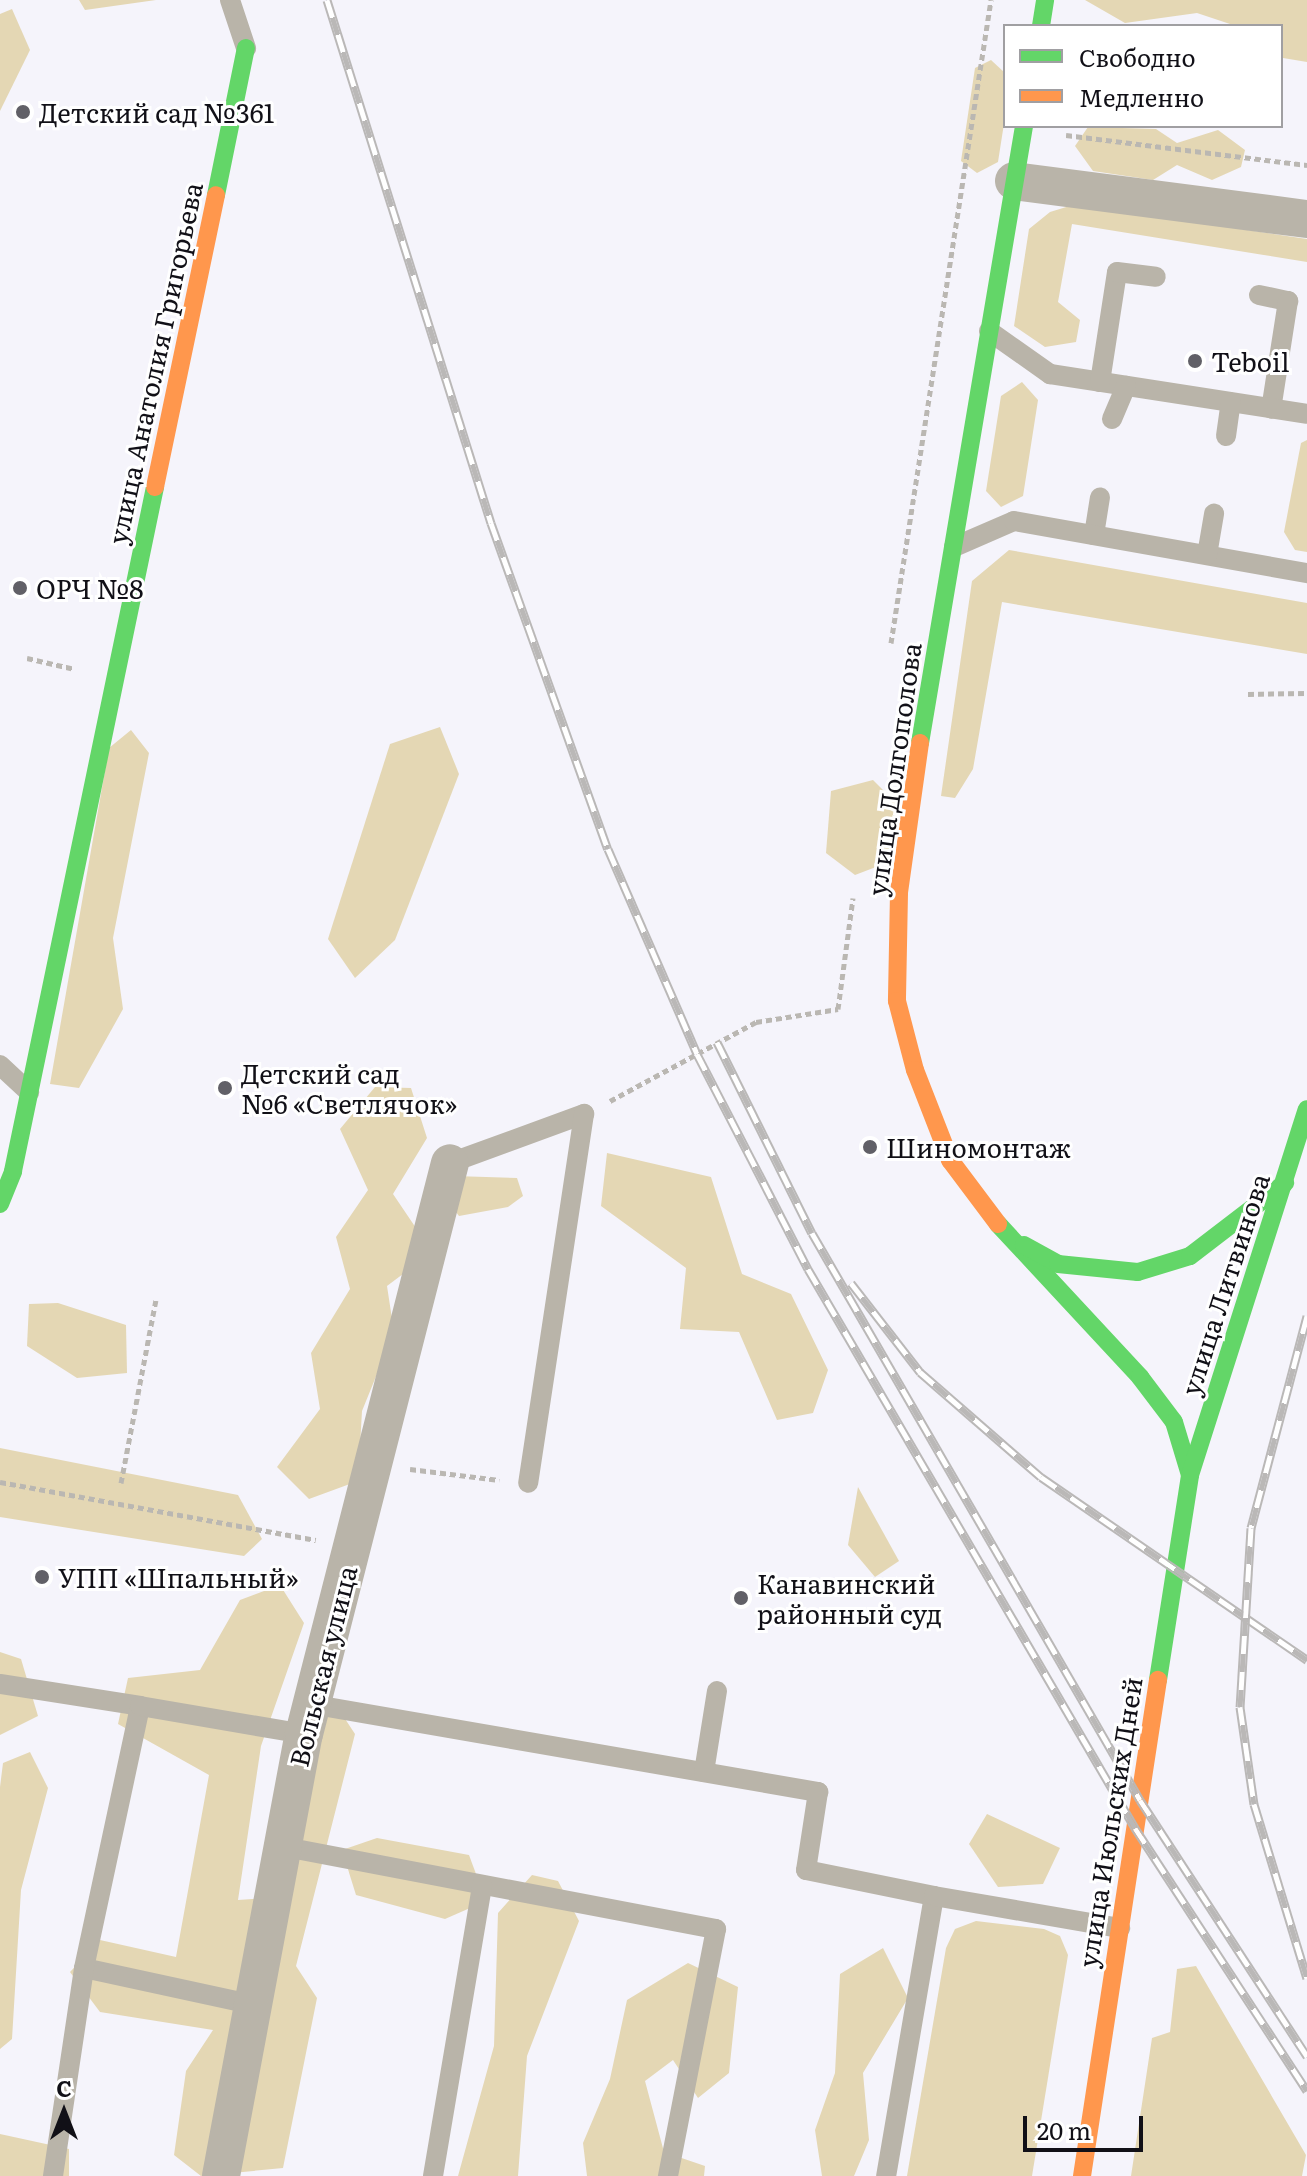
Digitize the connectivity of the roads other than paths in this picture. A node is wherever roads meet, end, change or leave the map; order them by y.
1 (230, 0) edge
2 (1045, 0) edge
3 (1041, 24) edge
4 (246, 48) joint
5 (1024, 128) edge
6 (1014, 181) junction
7 (1307, 219) edge
8 (1156, 277) dead end
9 (1259, 295) dead end
10 (989, 331) junction
11 (1100, 382) junction
12 (1126, 386) junction
13 (1231, 402) junction
14 (1271, 409) junction
15 (1307, 414) edge
16 (1112, 419) dead end
17 (1226, 436) dead end
18 (1100, 497) dead end
19 (1214, 514) dead end
20 (1094, 535) junction
21 (954, 547) junction
22 (1207, 555) junction
23 (1307, 573) edge
24 (0, 1065) edge
25 (29, 1092) junction
26 (1307, 1109) edge
27 (450, 1163) joint
28 (1285, 1183) junction
29 (0, 1204) edge
30 (1006, 1235) junction
31 (1190, 1475) junction
32 (528, 1483) road end
33 (0, 1684) edge
34 (717, 1691) dead end
35 (140, 1706) junction
36 (307, 1719) junction
37 (704, 1772) junction
38 (280, 1846) junction
39 (482, 1885) junction
40 (934, 1896) junction
41 (1120, 1928) junction
42 (84, 1968) junction
43 (250, 2004) junction
44 (53, 2176) edge
45 (221, 2176) edge
46 (433, 2176) edge
47 (668, 2176) edge
48 (886, 2176) edge
49 (1082, 2176) edge

1 - 4 lane
2 - 3 street
4 - 25 street, улица Анатолия Григорьева
5 - 6 street, улица Долгополова
6 - 7 street
6 - 10 street, улица Долгополова
8 - 11 lane
9 - 14 lane
10 - 11 lane
10 - 21 street, улица Долгополова
11 - 12 lane
12 - 13 lane
12 - 16 lane
13 - 14 lane
13 - 17 lane
14 - 15 lane
18 - 20 lane
19 - 22 lane
20 - 21 lane
20 - 22 lane
21 - 30 street, улица Долгополова
22 - 23 lane
24 - 25 lane
25 - 29 street, улица Анатолия Григорьева
26 - 28 street, улица Литвинова
27 - 32 lane
27 - 36 street, Вольская улица
28 - 30 street
28 - 31 street, улица Литвинова
30 - 31 street, улица Долгополова
31 - 41 street, улица Июльских Дней
33 - 35 lane
34 - 37 lane
35 - 36 lane
35 - 42 lane
36 - 37 lane
36 - 38 street, Вольская улица
37 - 40 lane
38 - 39 lane
38 - 43 street, Вольская улица
39 - 46 lane
39 - 47 lane
40 - 41 lane
40 - 48 lane
41 - 49 street, улица Июльских Дней
42 - 43 lane
42 - 44 lane
43 - 45 street, Вольская улица

